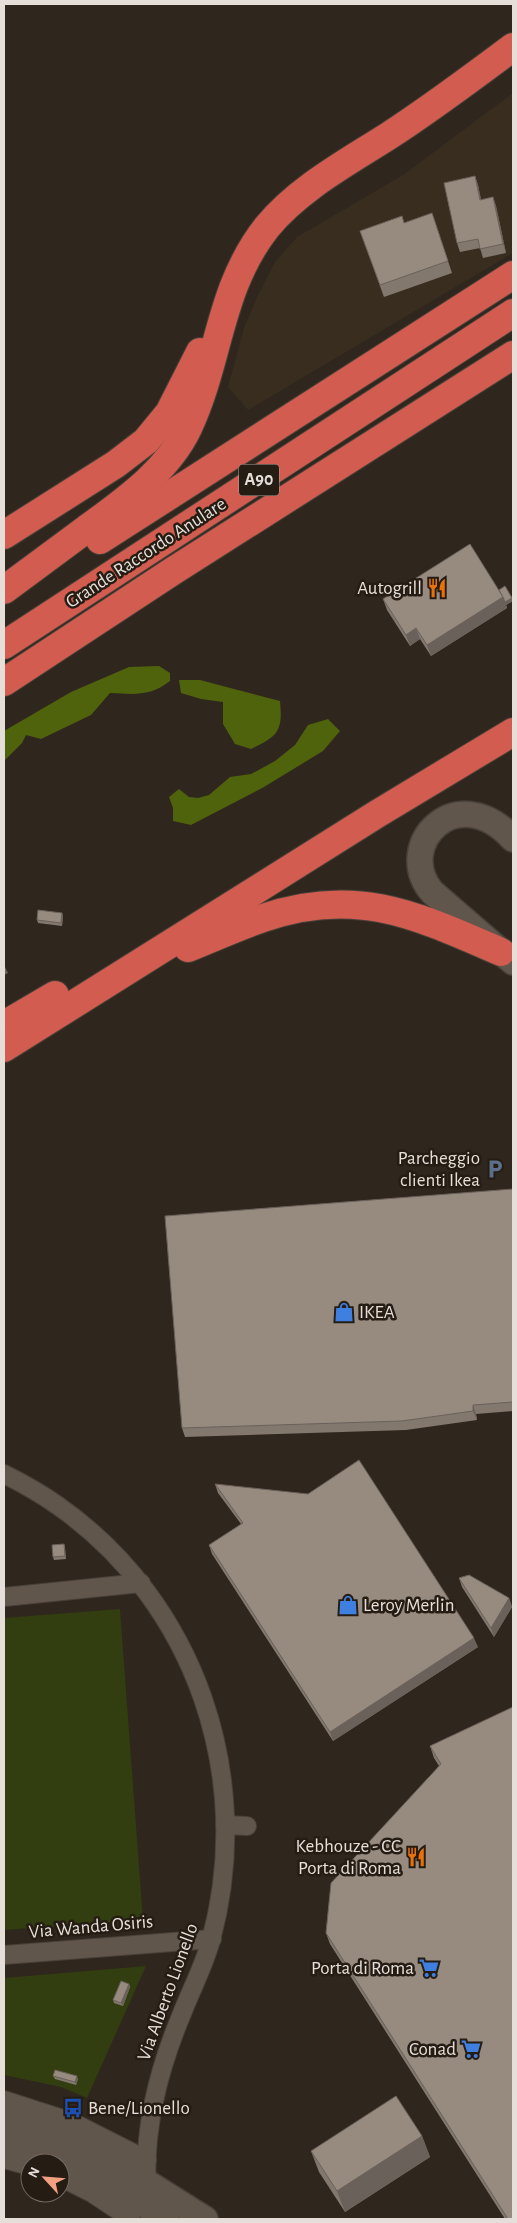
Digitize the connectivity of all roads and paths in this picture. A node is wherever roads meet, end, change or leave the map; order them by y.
1 (513, 46) edge
2 (513, 64) edge
3 (441, 101) junction
4 (513, 275) edge
5 (513, 313) edge
6 (223, 315) junction
7 (513, 355) edge
8 (4, 535) edge
9 (4, 590) edge
10 (4, 594) edge
11 (4, 646) edge
12 (4, 682) edge
13 (513, 732) edge
14 (377, 814) junction
15 (513, 839) edge
16 (507, 957) edge
17 (126, 972) junction
18 (4, 1025) edge
19 (4, 1048) edge
20 (4, 1474) edge
21 (140, 1583) junction
22 (4, 1597) edge
23 (225, 1825) junction
24 (247, 1826) dead end
25 (212, 1938) junction
26 (4, 1955) edge
27 (4, 2100) edge
28 (4, 2119) edge
29 (4, 2141) edge
30 (4, 2159) edge
31 (20, 2163) edge
32 (70, 2182) edge
33 (148, 2201) edge
34 (205, 2219) edge

1 - 3 highway
2 - 3 highway
3 - 6 highway
4 - 10 highway
5 - 11 highway, Grande Raccordo Anulare / A90
6 - 8 highway
6 - 9 highway
7 - 12 highway, Grande Raccordo Anulare / A90
13 - 14 highway
14 - 17 highway
14 - 18 highway
15 - 16 street
16 - 17 highway
17 - 19 highway
20 - 21 street, Via Alberto Lionello
21 - 22 street
21 - 23 street, Via Alberto Lionello
23 - 24 street
23 - 25 street, Via Alberto Lionello
25 - 26 street, Via Wanda Osiris
25 - 33 street, Via Alberto Lionello
27 - 33 street
28 - 33 street
29 - 33 street
30 - 31 street
32 - 33 street
33 - 34 street

